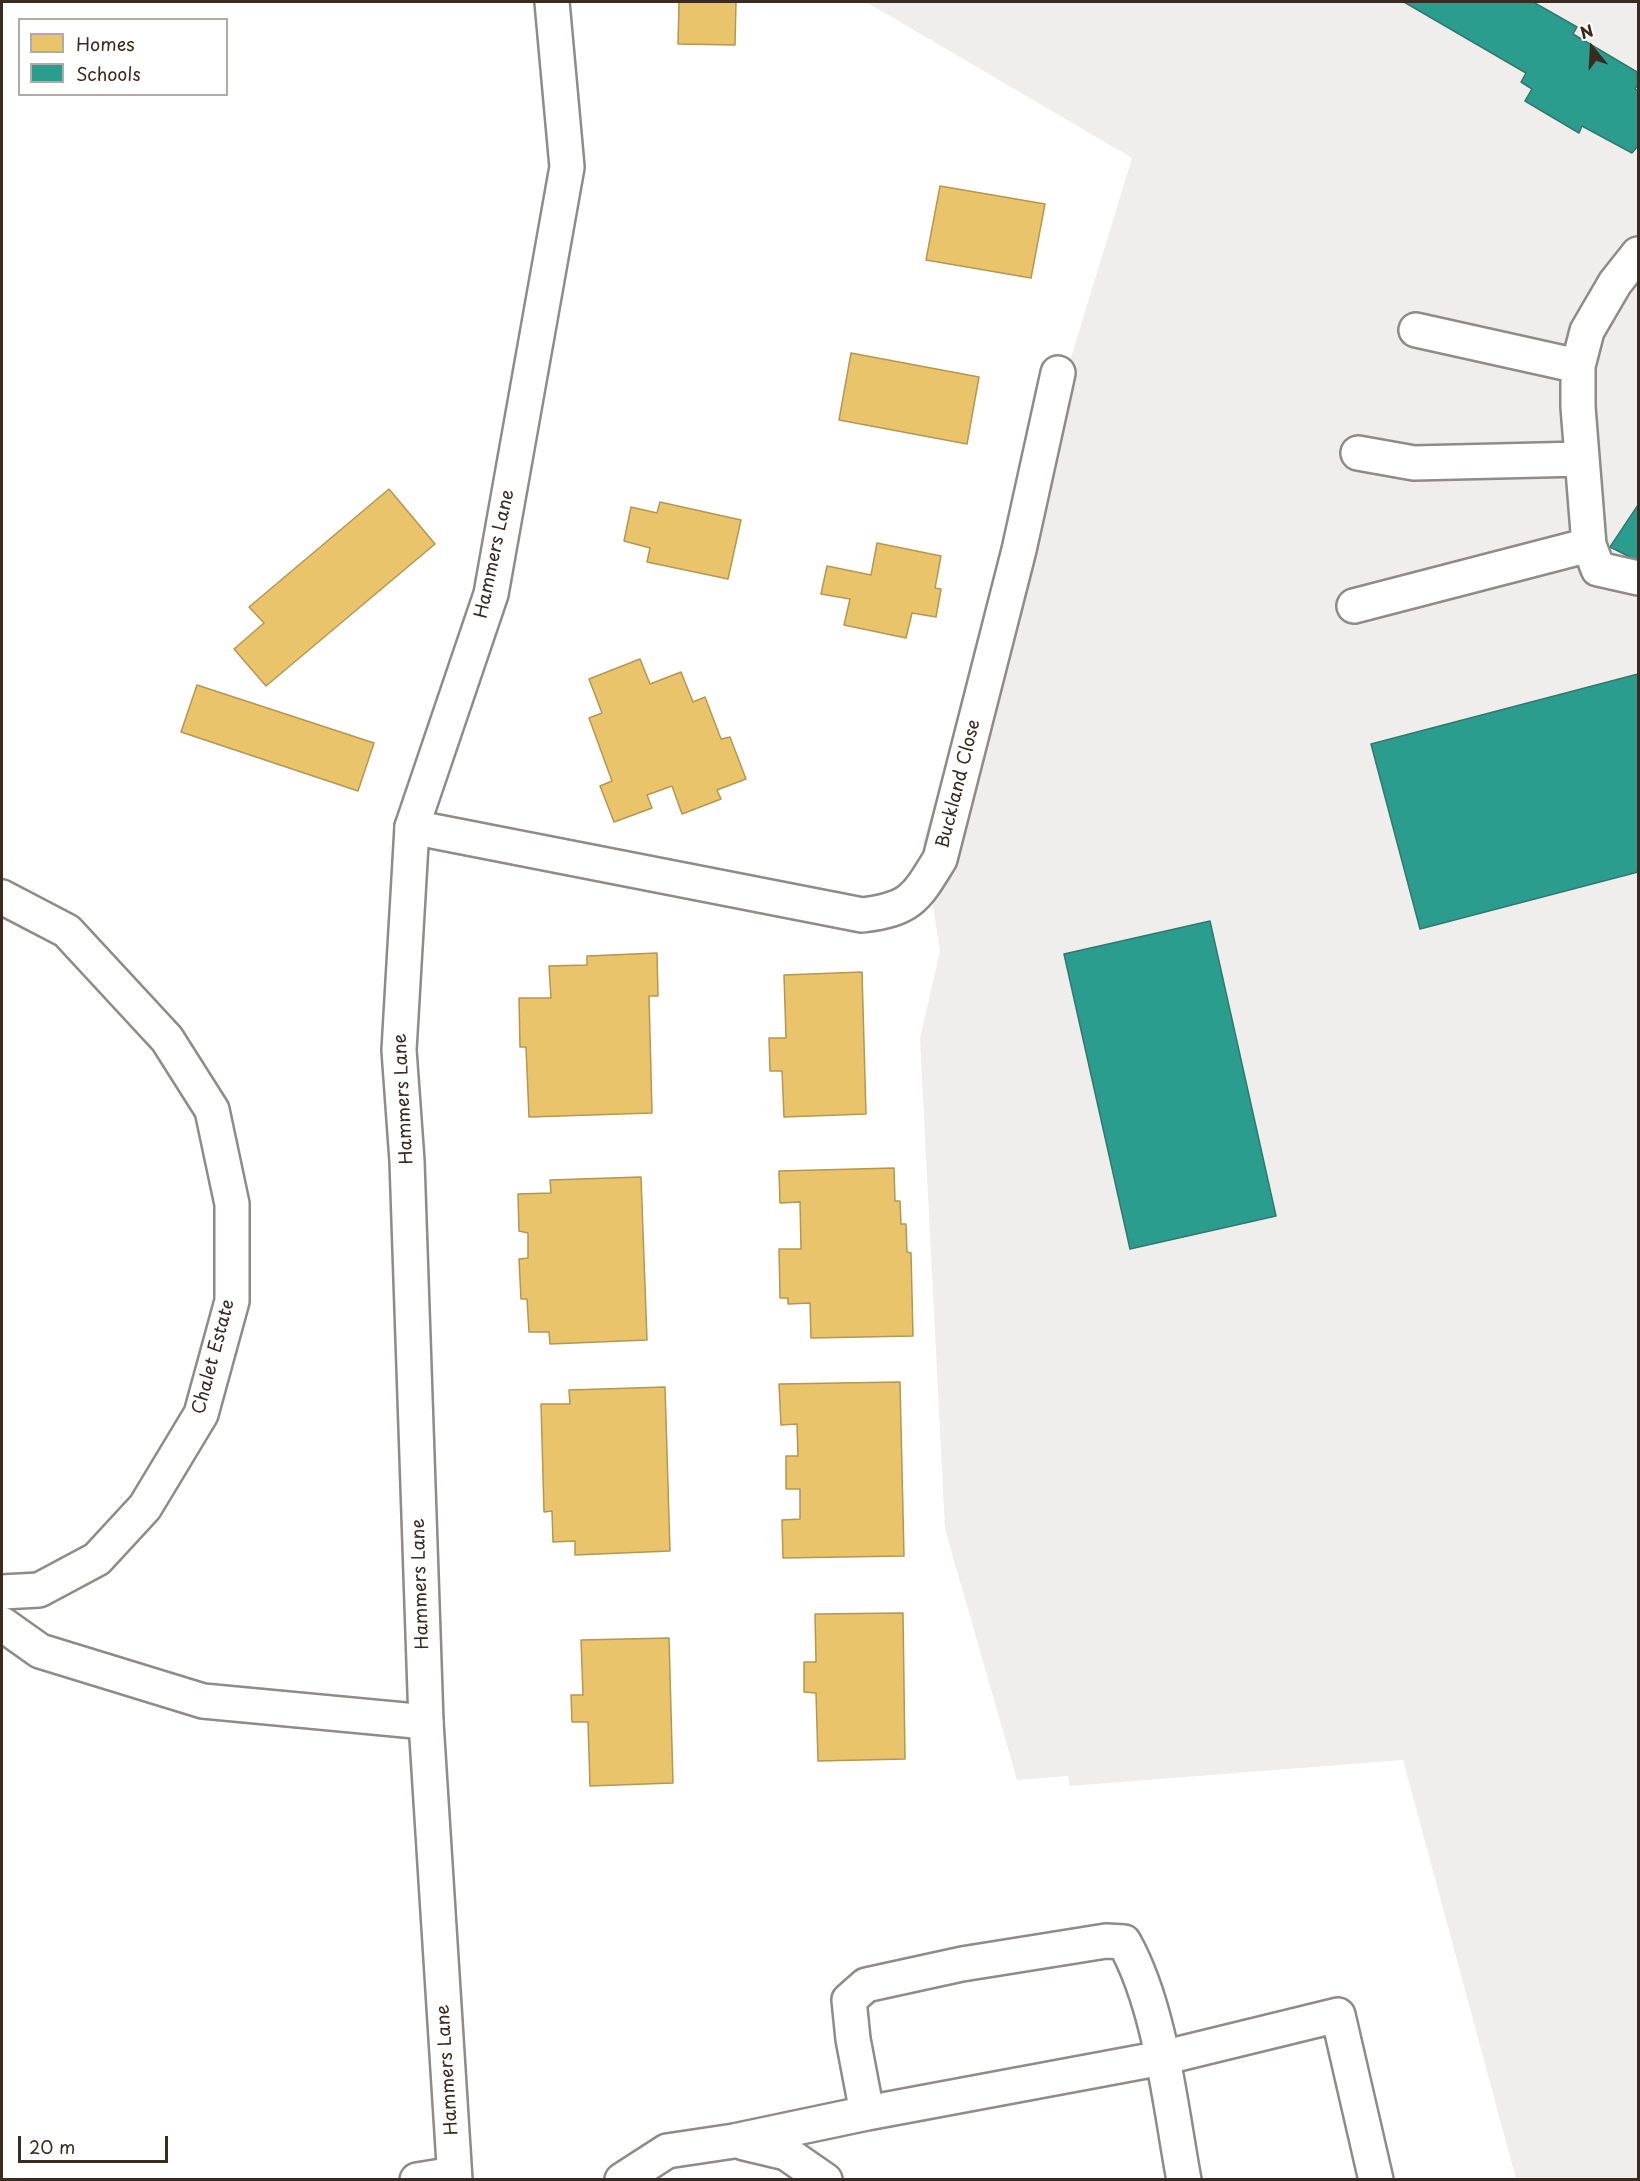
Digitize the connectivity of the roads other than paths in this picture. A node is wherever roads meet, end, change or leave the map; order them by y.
1 (552, 2) edge
2 (1638, 254) edge
3 (1416, 330) dead end
4 (1578, 366) junction
5 (1058, 373) dead end
6 (1358, 453) dead end
7 (1582, 459) junction
8 (1589, 545) junction
9 (1638, 578) edge
10 (1354, 606) dead end
11 (412, 827) junction
12 (2, 897) edge
13 (2, 1592) edge
14 (2, 1624) edge
15 (426, 1722) junction
16 (1162, 2058) junction
17 (867, 2113) junction
18 (734, 2141) junction
19 (455, 2177) edge
20 (417, 2180) edge
21 (622, 2180) edge
22 (825, 2180) edge
23 (1184, 2180) edge
24 (1376, 2180) edge

1 - 11 street, Hammers Lane
2 - 4 street
3 - 4 street
4 - 7 street
5 - 11 street, Buckland Close
6 - 7 street
7 - 8 street
8 - 9 street
8 - 10 street
11 - 15 street, Hammers Lane
12 - 13 street, Chalet Estate
14 - 15 street
15 - 19 street, Hammers Lane
16 - 17 street
16 - 17 street
16 - 23 street
16 - 24 street
17 - 18 street
18 - 21 street
18 - 22 street
19 - 20 street

